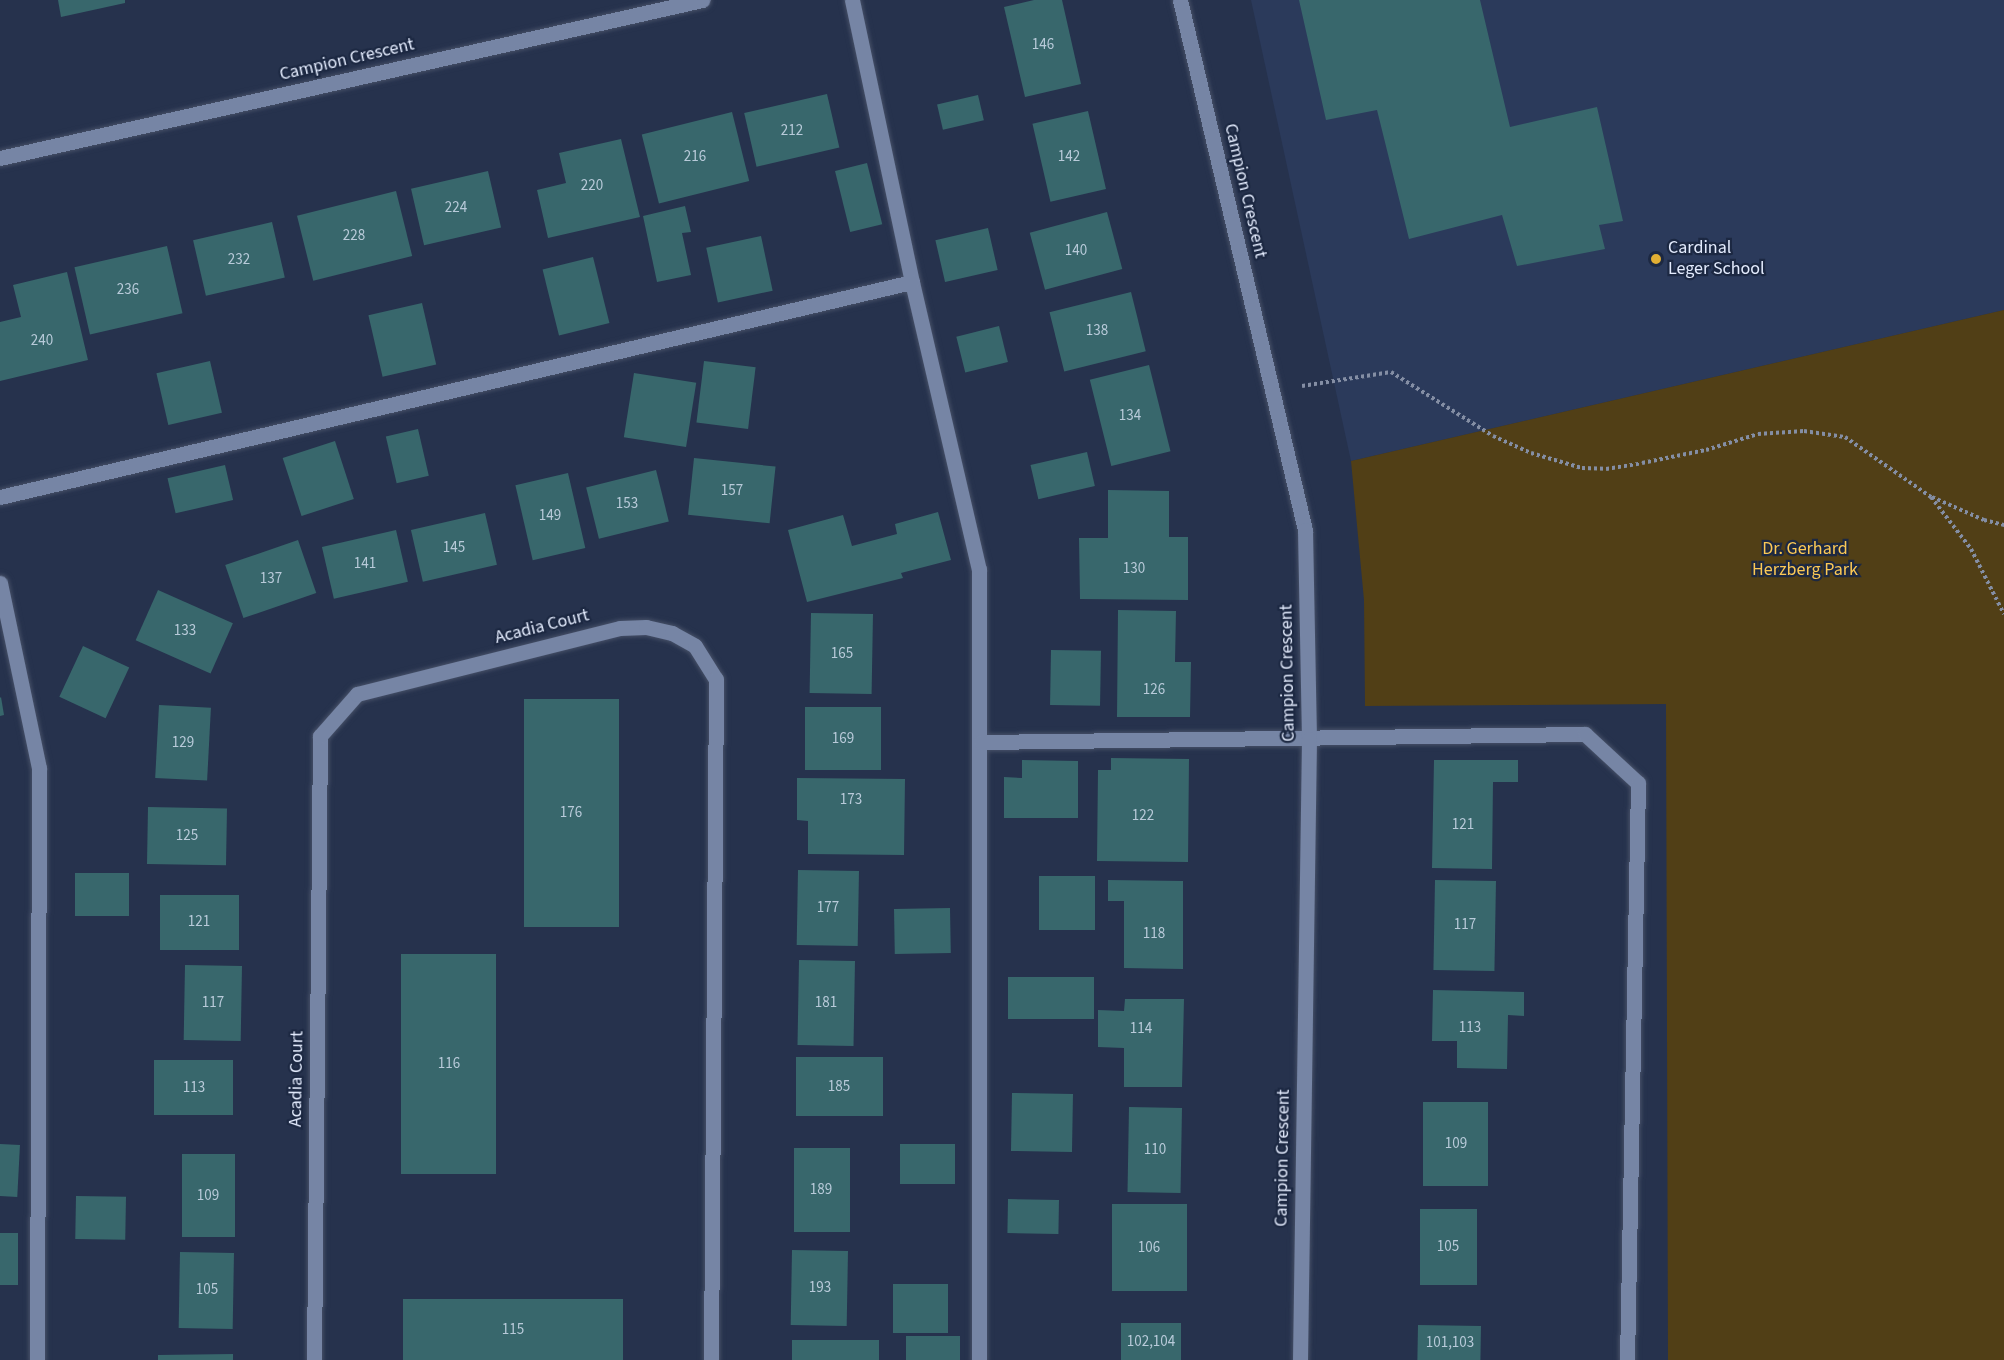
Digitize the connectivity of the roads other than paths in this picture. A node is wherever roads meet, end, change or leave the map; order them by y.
1 (702, 0) edge
2 (852, 0) edge
3 (1180, 0) edge
4 (0, 158) edge
5 (912, 282) junction
6 (0, 497) edge
7 (0, 583) edge
8 (1309, 739) junction
9 (981, 742) junction
10 (37, 1360) edge
11 (314, 1360) edge
12 (711, 1360) edge
13 (979, 1360) edge
14 (1300, 1360) edge
15 (1627, 1360) edge

1 - 4 street, Campion Crescent
2 - 5 street
3 - 8 street, Campion Crescent
5 - 6 street
5 - 9 street
7 - 10 street
8 - 9 street
8 - 14 street, Campion Crescent
8 - 15 street
9 - 13 street
11 - 12 street, Acadia Court

